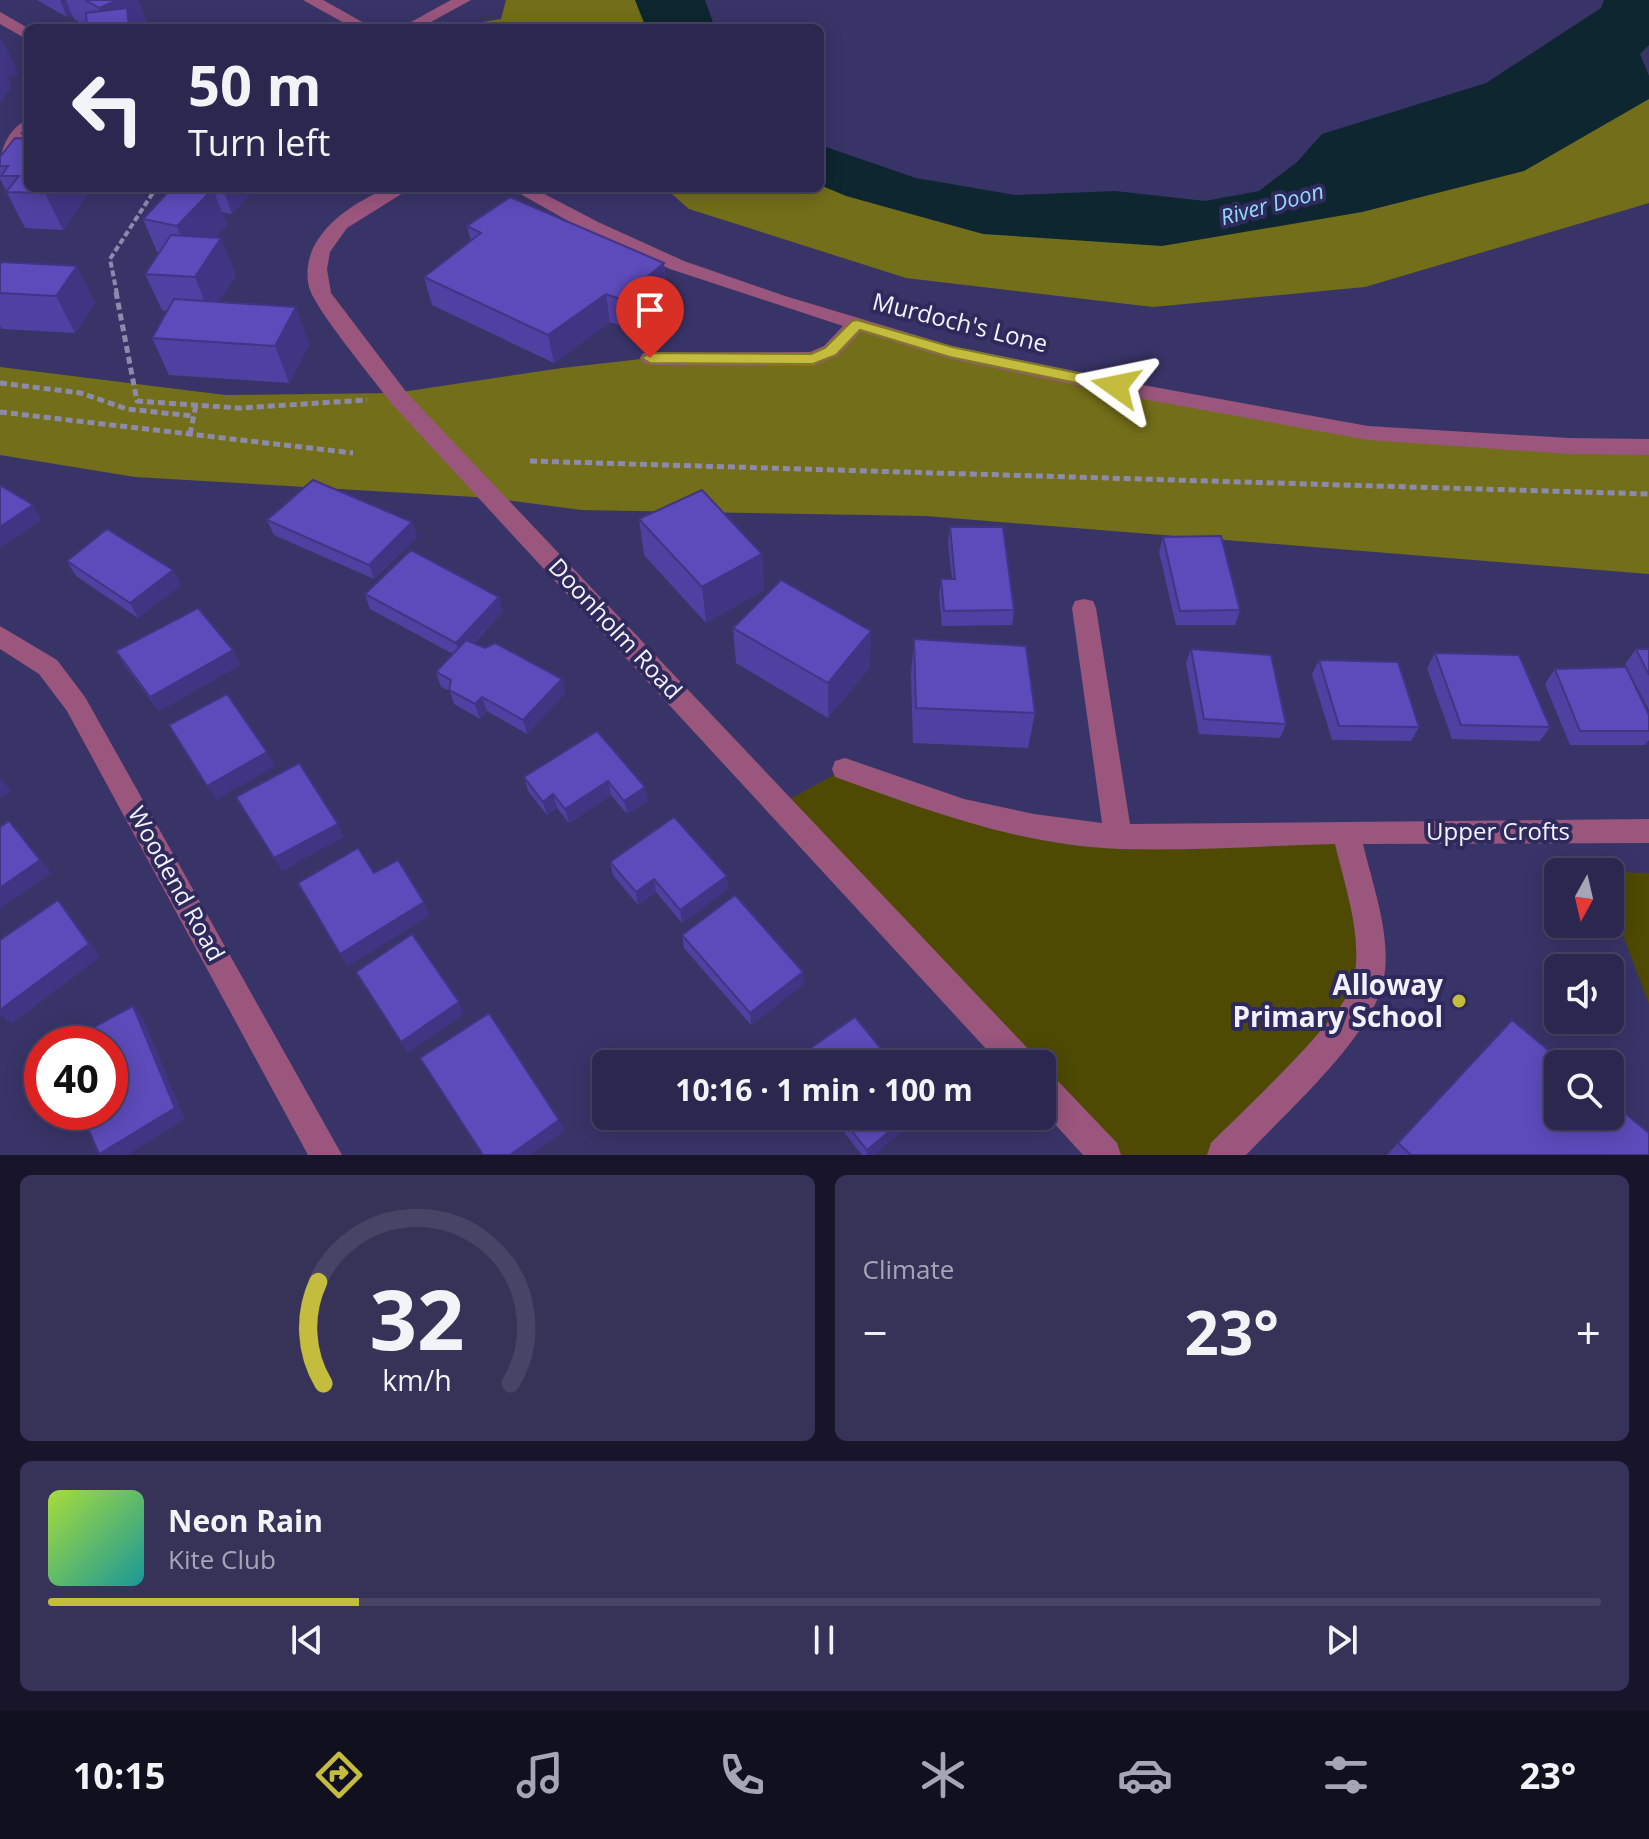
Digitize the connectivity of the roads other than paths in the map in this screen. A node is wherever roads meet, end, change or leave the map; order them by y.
1 (311, 0) edge
2 (463, 0) edge
3 (0, 17) edge
4 (357, 24) edge
5 (416, 24) edge
6 (24, 32) edge
7 (24, 130) edge
8 (0, 162) edge
9 (392, 192) edge
10 (527, 192) edge
11 (857, 324) junction
12 (650, 358) dead end
13 (1649, 447) edge
14 (1084, 608) dead end
15 (0, 636) edge
16 (845, 769) dead end
17 (1649, 831) edge
18 (1346, 832) junction
19 (1118, 837) junction
20 (1008, 1050) edge
21 (1056, 1102) edge
22 (326, 1155) edge
23 (1105, 1155) edge
24 (1223, 1155) edge

1 - 4 street
2 - 5 street
3 - 6 street
7 - 8 street
9 - 20 street, Doonholm Road
10 - 11 street, Murdoch's Lone
11 - 12 street
11 - 13 street, Murdoch's Lone
14 - 19 street
15 - 22 street, Woodend Road
16 - 19 street, Upper Crofts
17 - 18 street, Upper Crofts
18 - 19 street, Upper Crofts
18 - 24 street
21 - 23 street

